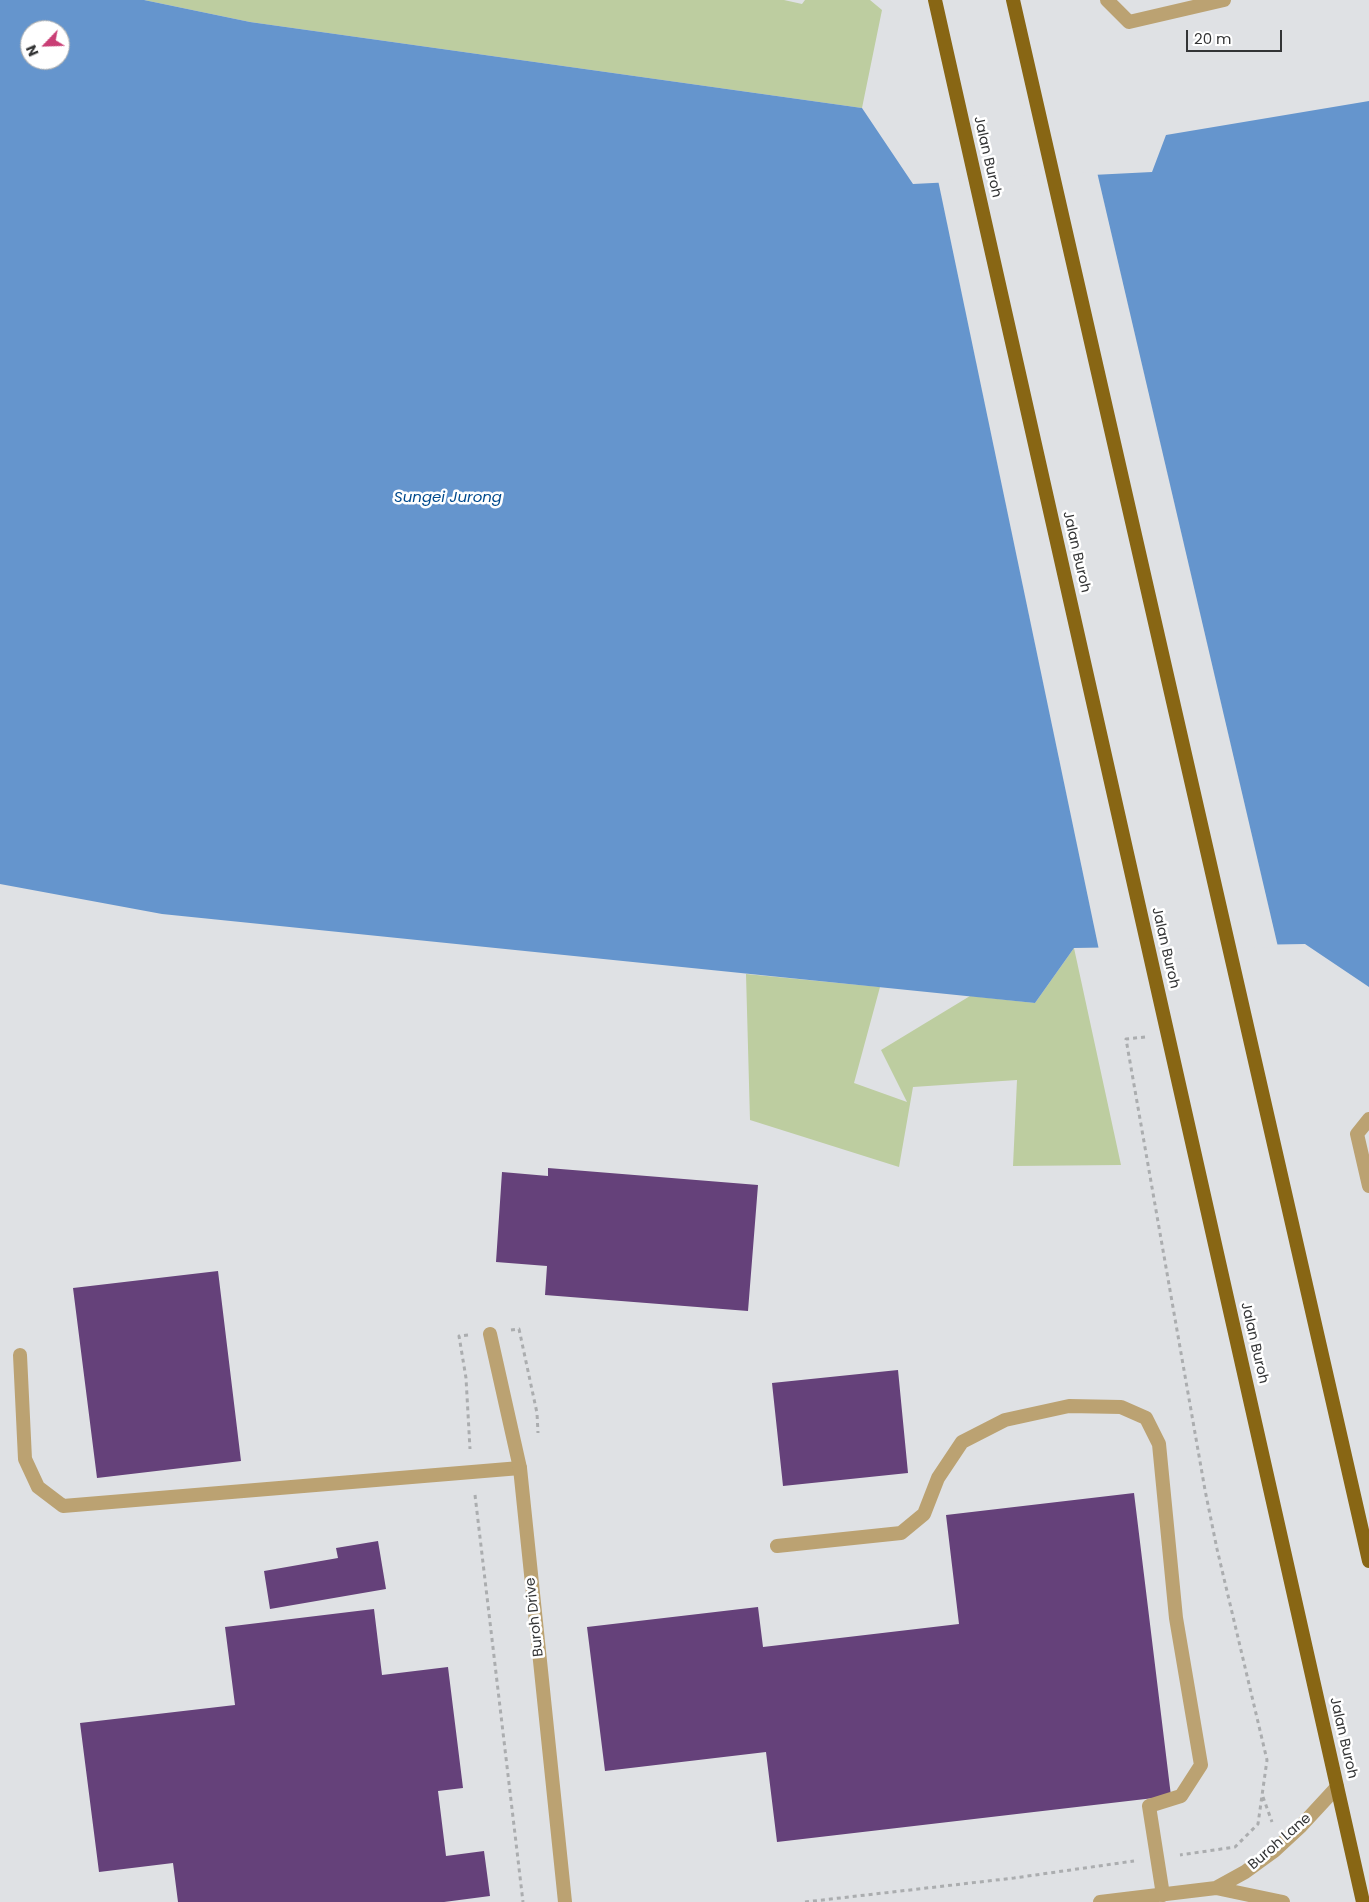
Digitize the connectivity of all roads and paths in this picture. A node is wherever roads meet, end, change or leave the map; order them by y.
1 (935, 0) edge
2 (1013, 0) edge
3 (1107, 0) edge
4 (1224, 0) edge
5 (1167, 1034) junction
6 (1369, 1119) edge
7 (1369, 1186) edge
8 (490, 1334) joint
9 (20, 1355) dead end
10 (520, 1468) junction
11 (472, 1472) junction
12 (778, 1546) dead end
13 (1369, 1561) edge
14 (1337, 1786) junction
15 (1158, 1858) junction
16 (1216, 1888) junction
17 (1163, 1895) junction
18 (523, 1902) edge
19 (565, 1902) edge
20 (805, 1902) edge
21 (1100, 1902) edge
22 (1283, 1902) edge
23 (1364, 1902) edge

1 - 5 highway, Jalan Buroh
2 - 13 highway
3 - 4 street
5 - 14 highway, Jalan Buroh
5 - 15 path
6 - 7 street
8 - 10 street, Buroh Drive
8 - 11 path
9 - 11 street
10 - 11 street
10 - 19 street, Buroh Drive
11 - 18 path
12 - 15 street
14 - 16 street, Buroh Lane
14 - 23 highway, Jalan Buroh
15 - 17 street
15 - 20 path
16 - 17 street, Buroh Lane
16 - 22 street, Buroh Lane
17 - 21 street, Buroh Lane

